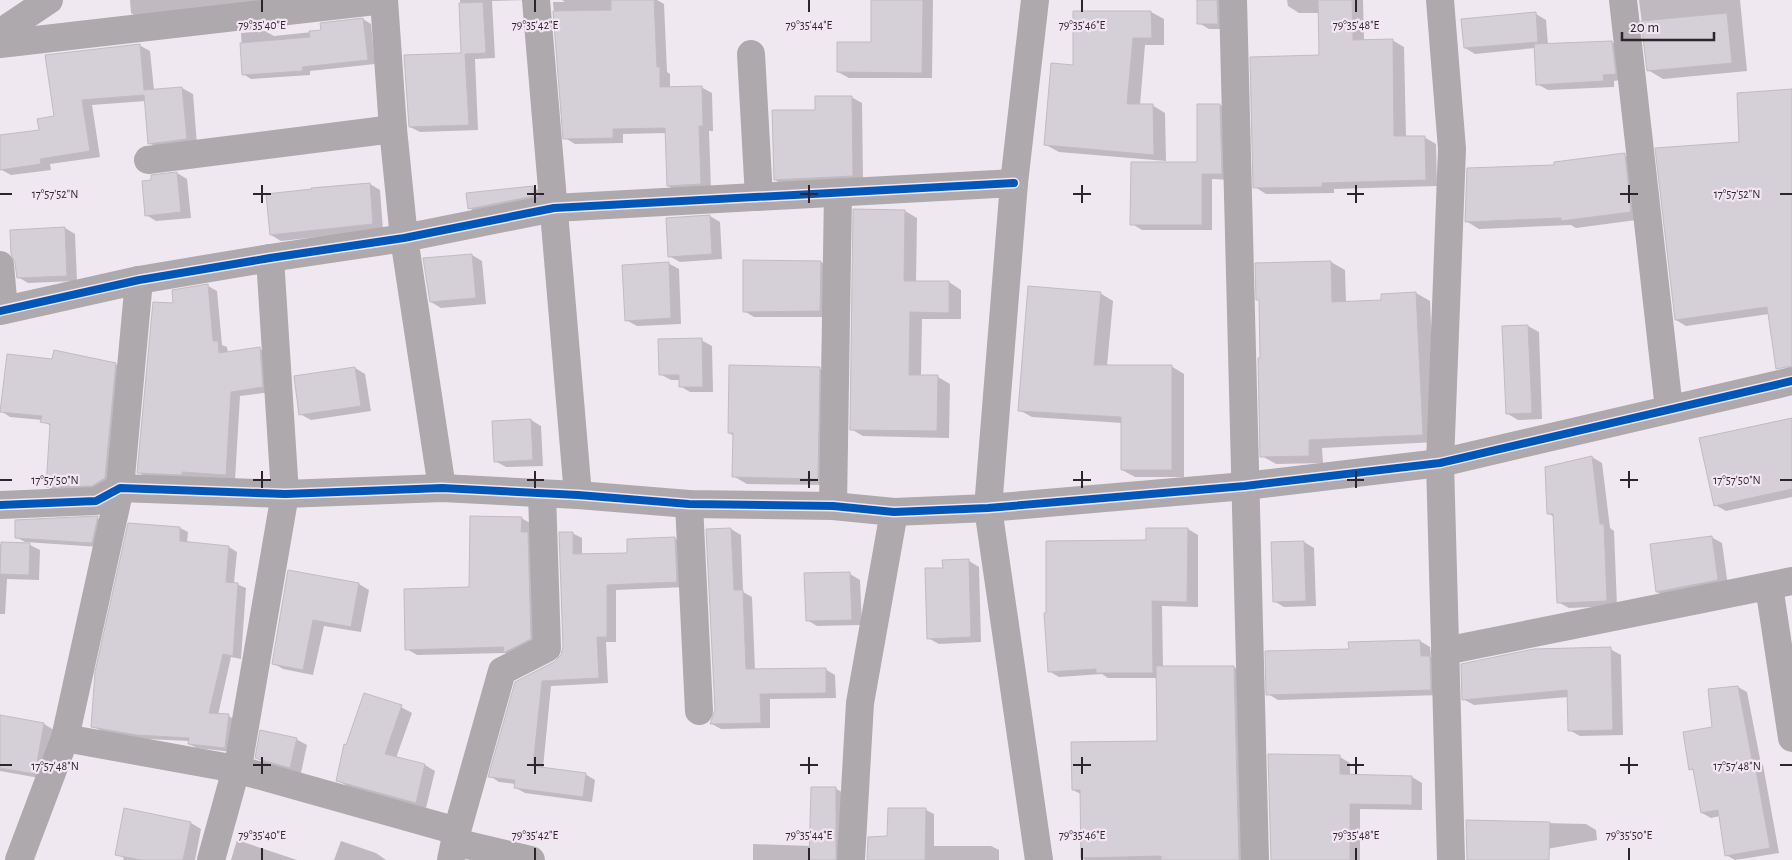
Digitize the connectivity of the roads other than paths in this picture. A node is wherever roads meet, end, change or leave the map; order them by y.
1 (49, 0) edge
2 (384, 0) edge
3 (536, 0) edge
4 (1035, 0) edge
5 (1233, 0) edge
6 (1440, 0) edge
7 (1623, 0) edge
8 (0, 33) edge
9 (0, 44) edge
10 (751, 54) dead end
11 (393, 129) junction
12 (148, 160) dead end
13 (1014, 184) junction
14 (838, 193) junction
15 (759, 197) junction
16 (554, 208) junction
17 (404, 238) junction
18 (270, 258) junction
19 (0, 265) edge
20 (139, 280) junction
21 (2, 310) edge
22 (1792, 381) edge
23 (1669, 409) junction
24 (1440, 463) junction
25 (1245, 486) junction
26 (120, 488) junction
27 (442, 488) junction
28 (285, 494) junction
29 (542, 494) junction
30 (578, 495) junction
31 (689, 504) junction
32 (0, 505) edge
33 (833, 506) junction
34 (988, 508) junction
35 (894, 512) junction
36 (1781, 583) edge
37 (1445, 651) junction
38 (699, 710) dead end
39 (65, 738) junction
40 (1792, 738) edge
41 (236, 769) junction
42 (454, 845) edge
43 (19, 860) edge
44 (211, 860) edge
45 (532, 860) edge
46 (851, 860) edge
47 (1039, 860) edge
48 (1255, 860) edge
49 (1451, 860) edge

1 - 8 street
2 - 9 street
2 - 11 street
3 - 16 street
4 - 13 street
5 - 25 street
6 - 24 street
7 - 23 street
10 - 15 street
11 - 12 street
11 - 17 street
13 - 14 street
13 - 34 street
14 - 15 street
14 - 33 street
15 - 16 street
16 - 17 street
16 - 30 street
17 - 18 street
17 - 27 street
18 - 20 street
18 - 28 street
19 - 21 street
20 - 21 street
20 - 26 street
22 - 23 street
23 - 24 street
24 - 25 street
24 - 37 street
25 - 34 street
25 - 48 street
26 - 28 street
26 - 32 street
26 - 39 street
27 - 28 street
27 - 29 street
28 - 41 street
29 - 30 street
29 - 42 street
30 - 31 street
31 - 33 street
31 - 38 street
33 - 35 street
34 - 35 street
34 - 47 street
35 - 46 street
36 - 37 street
36 - 40 street
37 - 49 street
39 - 41 street
39 - 43 street
41 - 42 street
41 - 44 street
42 - 45 street

